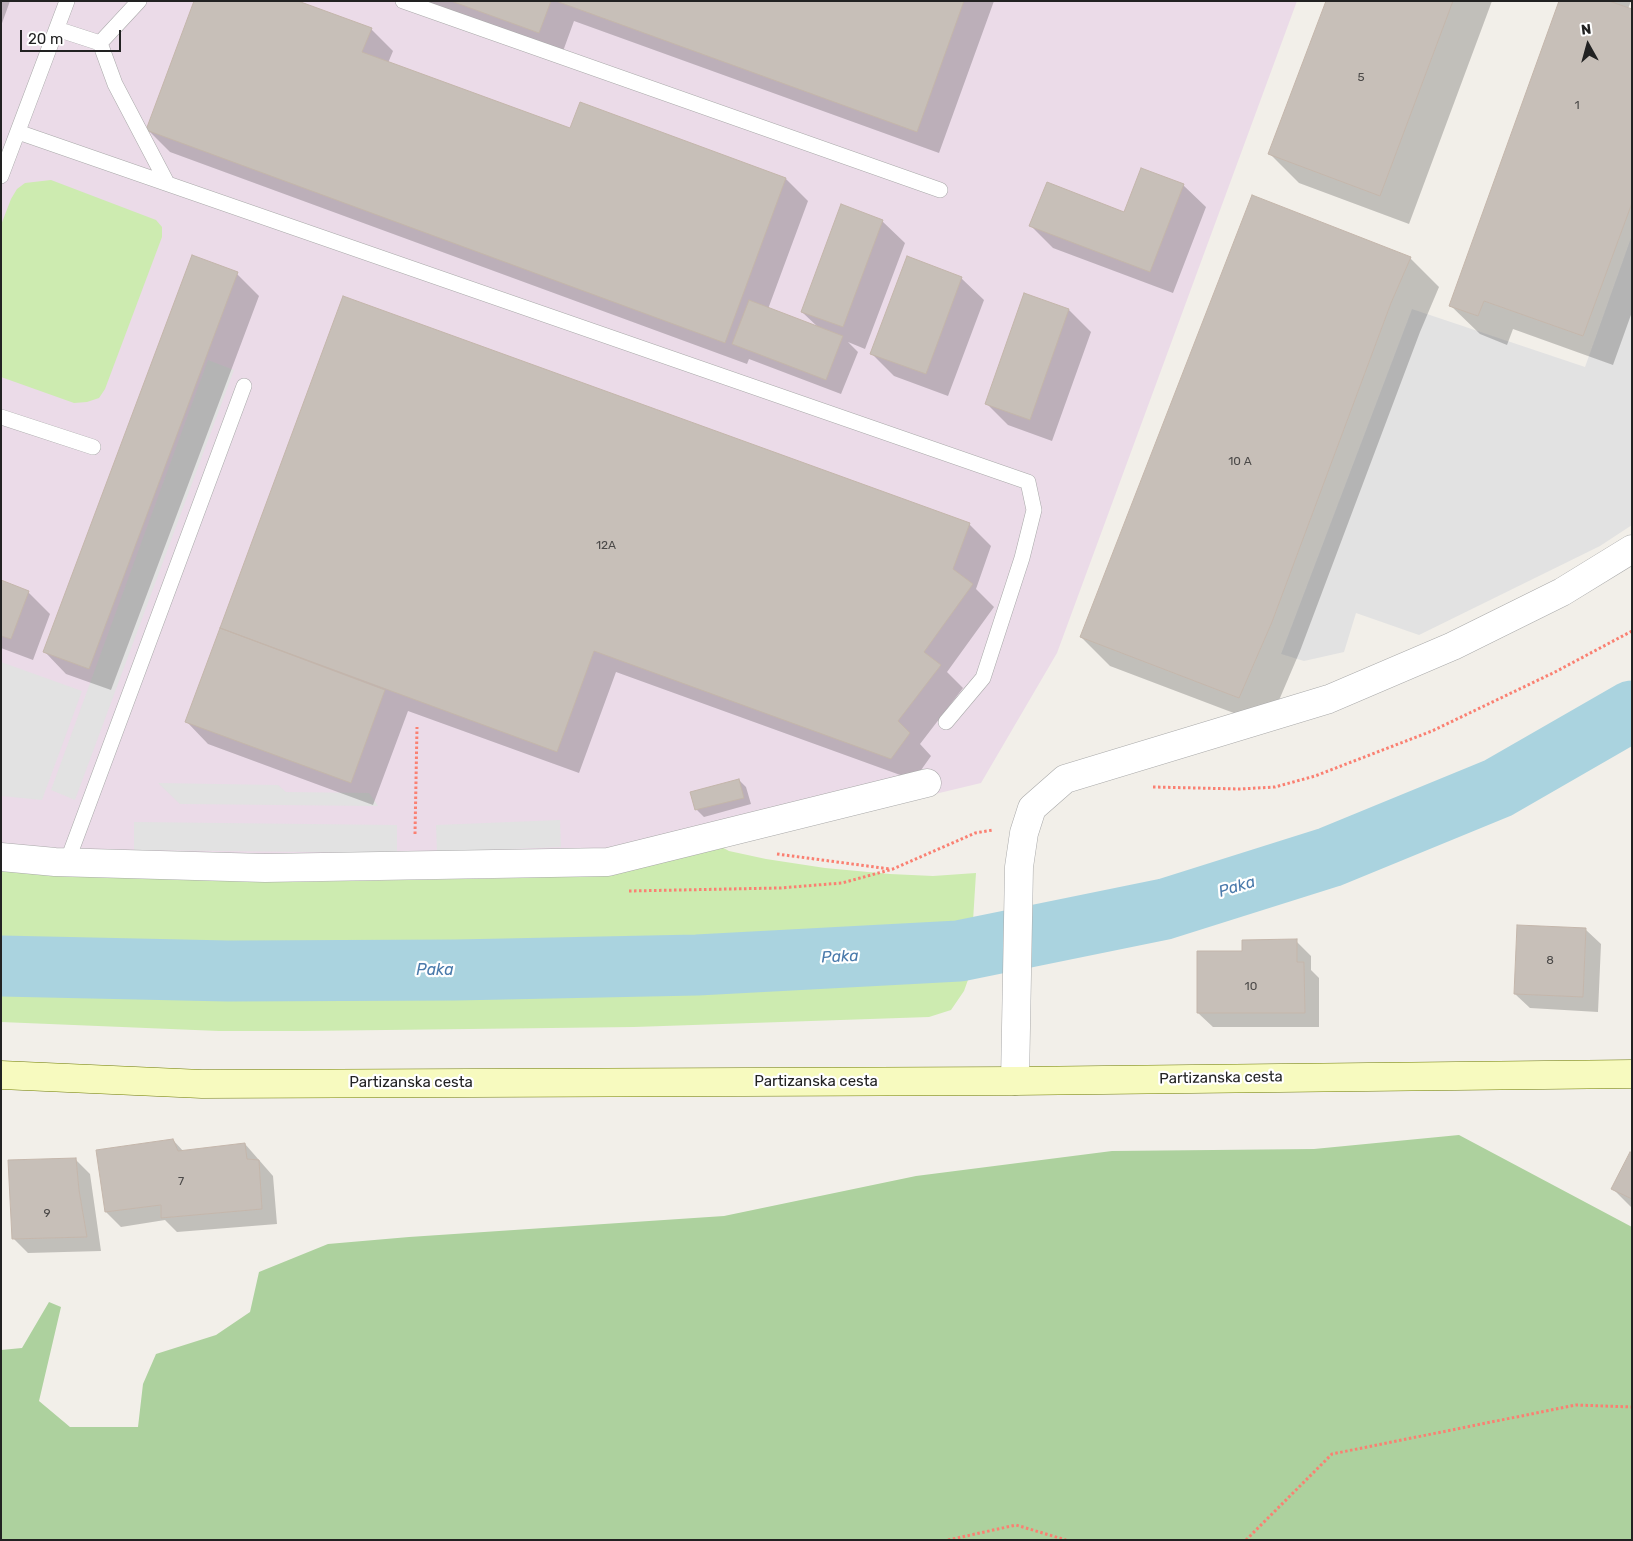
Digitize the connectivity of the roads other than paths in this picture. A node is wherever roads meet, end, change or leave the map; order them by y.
1 (67, 1) edge
2 (139, 1) edge
3 (403, 1) edge
4 (57, 29) junction
5 (100, 43) junction
6 (18, 132) junction
7 (1, 176) edge
8 (167, 183) junction
9 (940, 190) dead end
10 (244, 386) dead end
11 (1, 416) edge
12 (93, 447) dead end
13 (1632, 549) edge
14 (946, 722) dead end
15 (927, 783) dead end
16 (1, 857) edge
17 (67, 862) junction
18 (1632, 1074) edge
19 (1, 1075) edge
20 (1015, 1081) junction

1 - 4 lane
2 - 5 lane
3 - 9 lane
4 - 5 lane
4 - 6 lane
5 - 8 lane
6 - 7 lane
6 - 8 lane
8 - 14 lane
10 - 17 lane
11 - 12 lane
13 - 20 street
15 - 17 street
16 - 17 street
18 - 20 main road, Partizanska cesta
19 - 20 main road, Partizanska cesta

